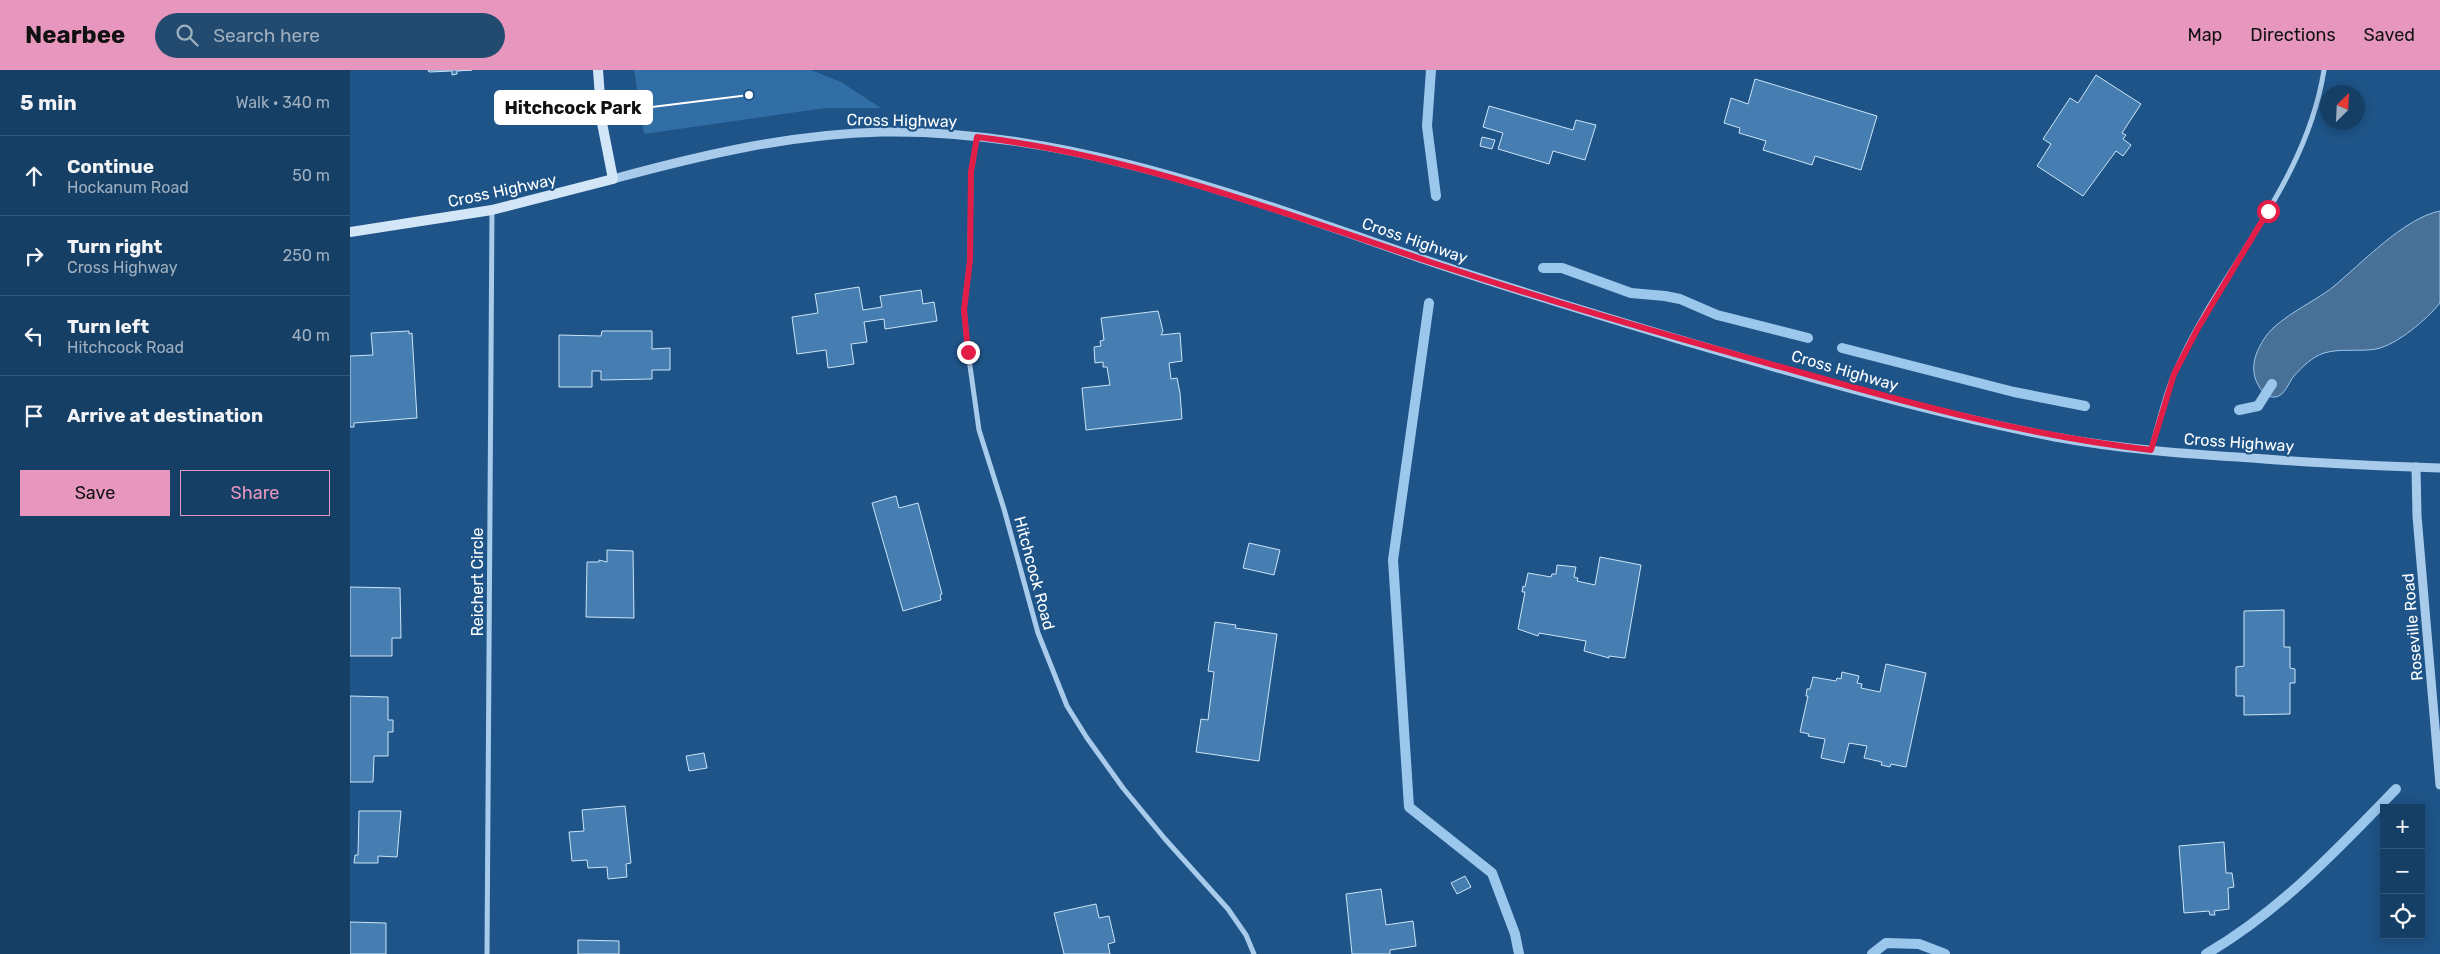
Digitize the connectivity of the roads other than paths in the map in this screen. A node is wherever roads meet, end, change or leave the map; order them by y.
1 (598, 70) edge
2 (2324, 70) edge
3 (977, 137) junction
4 (613, 179) junction
5 (492, 210) junction
6 (350, 232) edge
7 (2151, 450) junction
8 (2416, 467) junction
9 (2440, 468) edge
10 (2440, 785) edge
11 (487, 954) edge
12 (1254, 954) edge

1 - 4 main road
2 - 7 street
3 - 4 street, Cross Highway
3 - 7 street, Cross Highway
3 - 12 street, Hitchcock Road
4 - 5 main road, Cross Highway
5 - 6 main road, Cross Highway
5 - 11 street, Reichert Circle
7 - 8 street, Cross Highway
8 - 9 street, Cross Highway
8 - 10 street, Roseville Road

